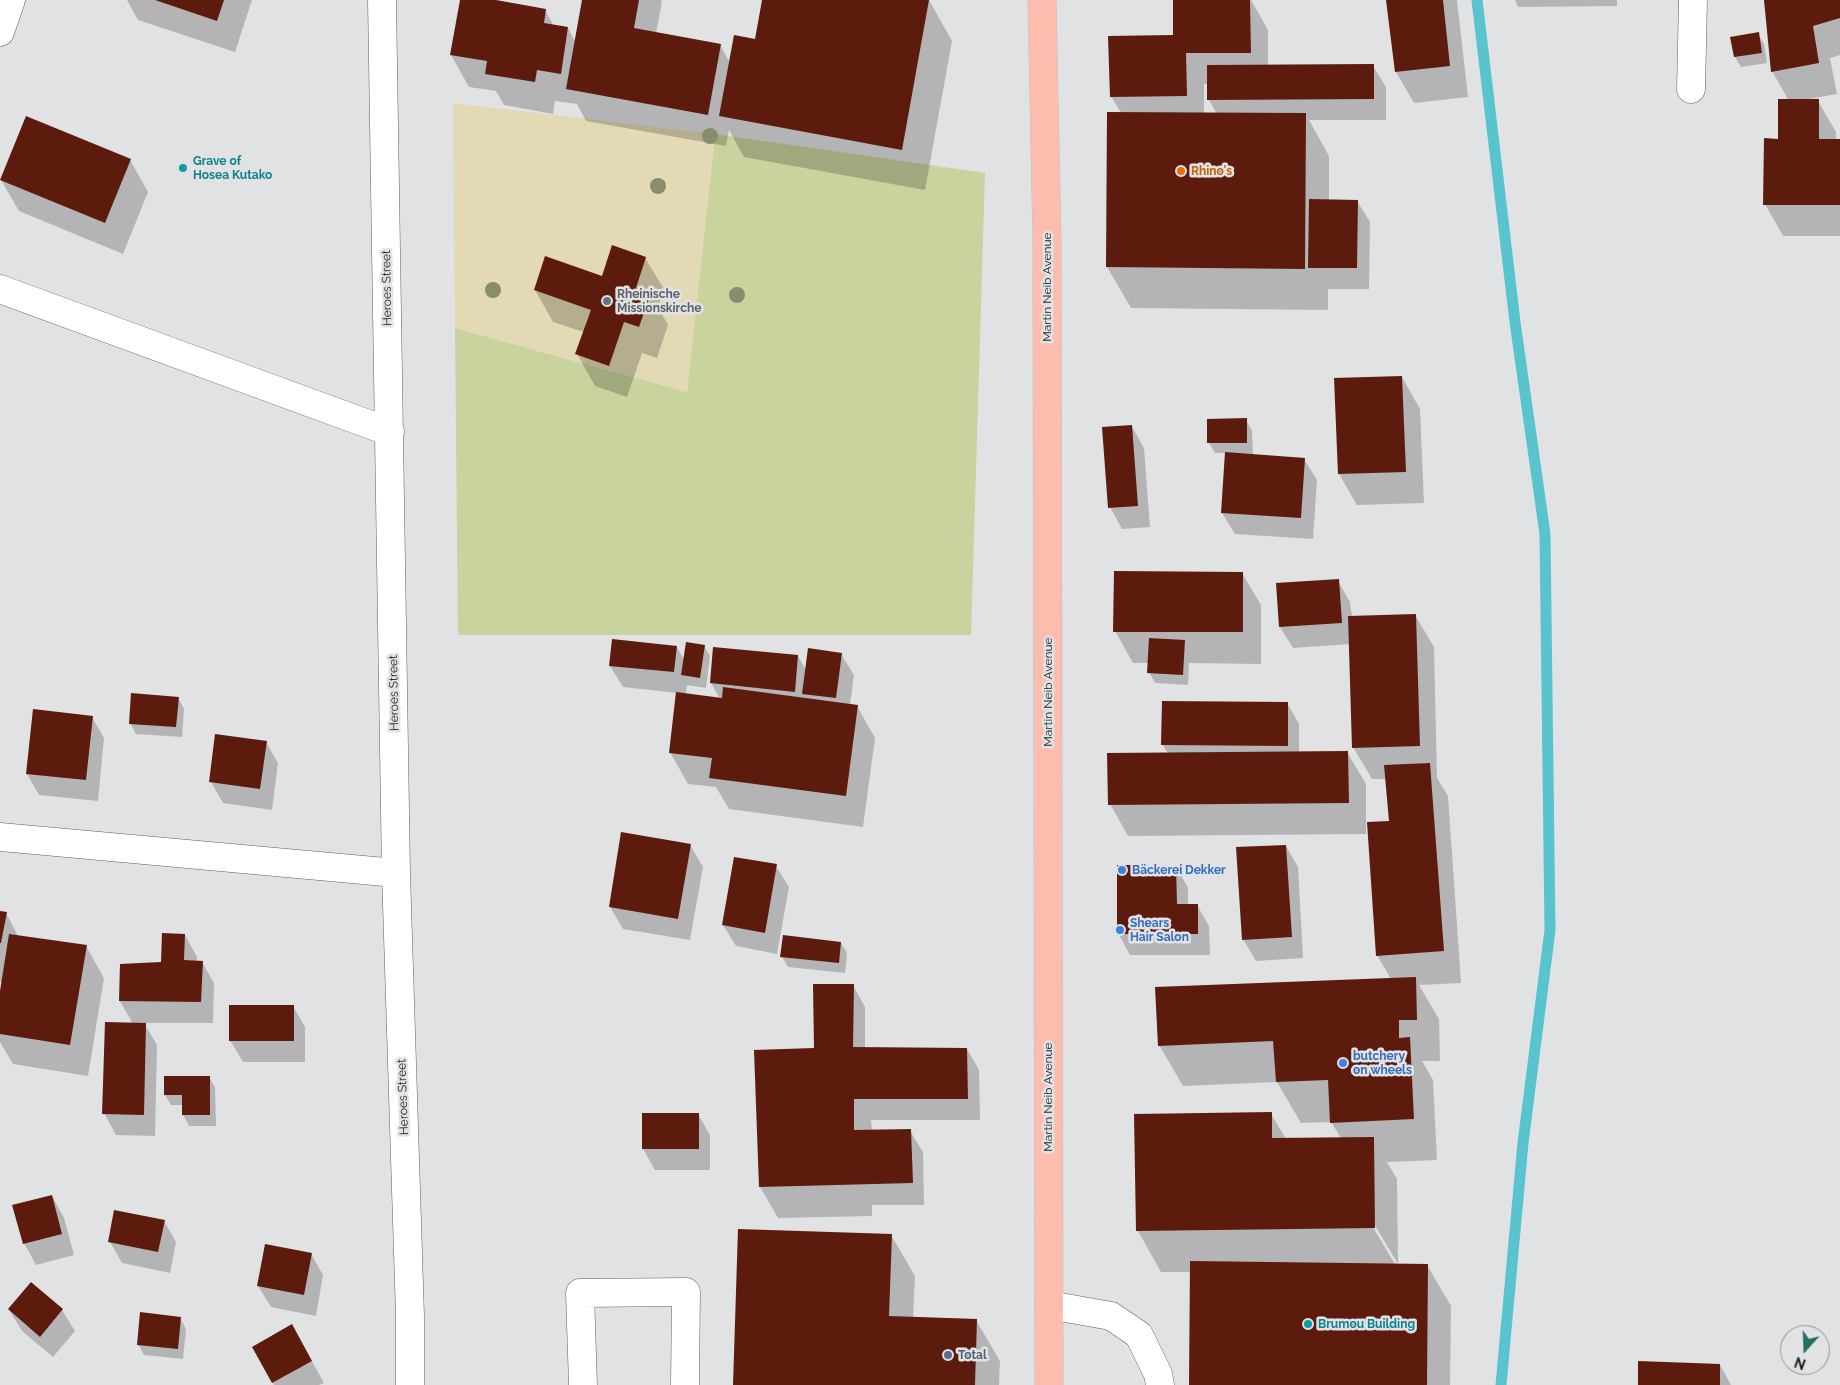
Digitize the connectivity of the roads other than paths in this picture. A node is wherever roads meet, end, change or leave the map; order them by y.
1 (11, 0) edge
2 (382, 0) edge
3 (1042, 0) edge
4 (1692, 0) edge
5 (0, 32) edge
6 (1691, 88) dead end
7 (0, 289) edge
8 (390, 432) junction
9 (0, 837) edge
10 (396, 873) junction
11 (1049, 1305) junction
12 (410, 1385) edge
13 (583, 1385) edge
14 (685, 1385) edge
15 (1049, 1385) edge
16 (1160, 1385) edge

1 - 5 street
2 - 8 street, Heroes Street
3 - 11 main road, Martin Neib Avenue
4 - 6 street
7 - 8 street
8 - 10 street, Heroes Street
9 - 10 street
10 - 12 street, Heroes Street
11 - 15 main road, Martin Neib Avenue
11 - 16 street
13 - 14 street

